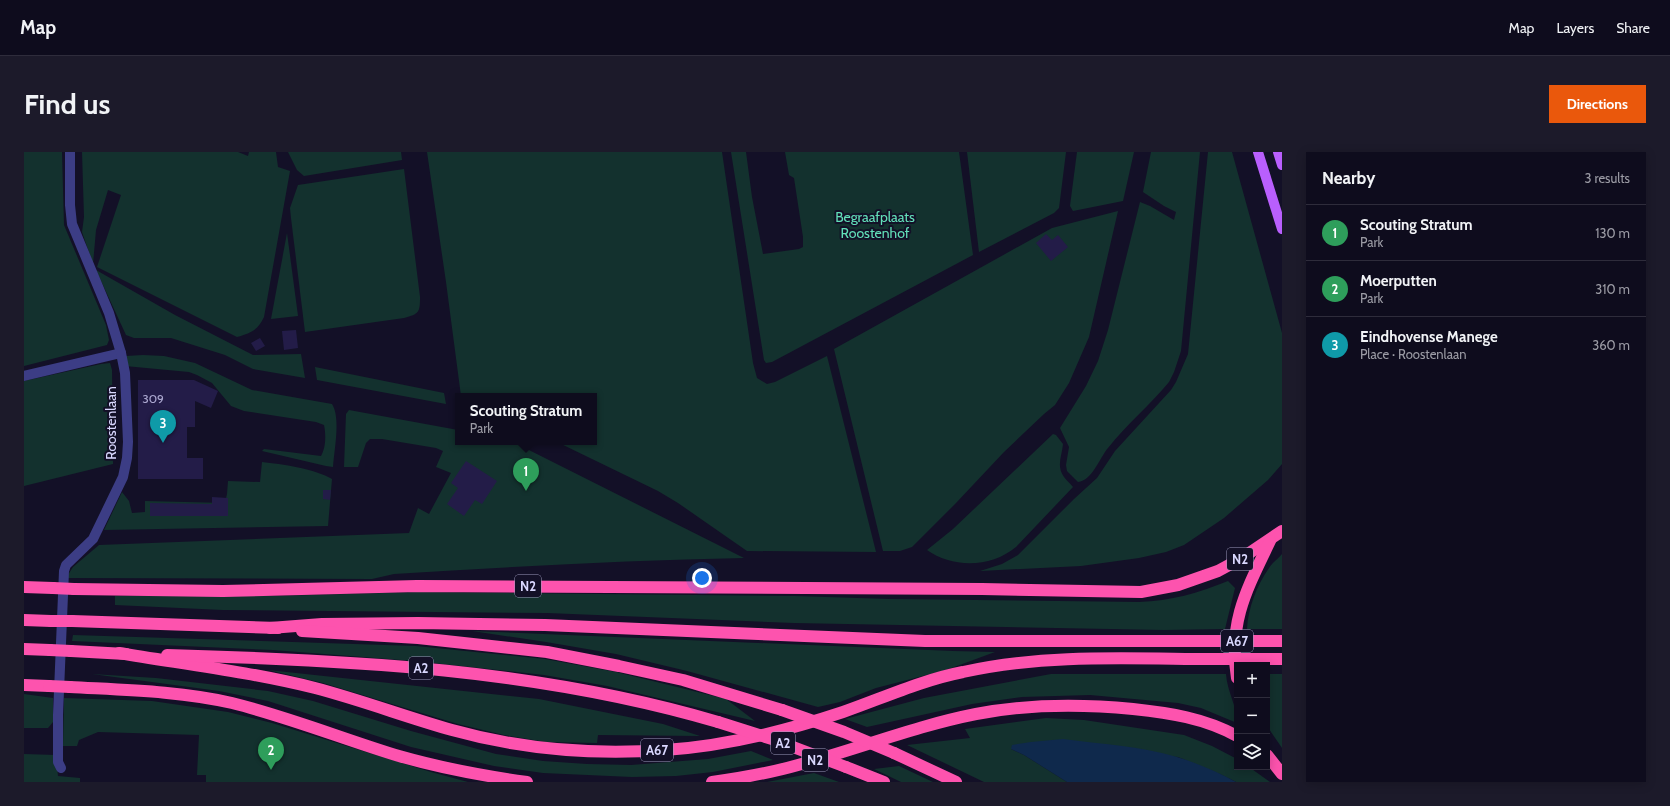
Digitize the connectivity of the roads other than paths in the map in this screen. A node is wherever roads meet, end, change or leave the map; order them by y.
1 (70, 152) edge
2 (1258, 152) edge
3 (1278, 152) edge
4 (1282, 165) edge
5 (1282, 229) edge
6 (121, 352) junction
7 (24, 376) edge
8 (1282, 531) edge
9 (1271, 540) junction
10 (24, 587) edge
11 (24, 620) edge
12 (270, 628) junction
13 (1281, 641) edge
14 (24, 649) edge
15 (119, 653) junction
16 (1281, 659) edge
17 (1235, 662) edge
18 (24, 685) edge
19 (1234, 734) edge
20 (1270, 759) edge
21 (61, 768) dead end
22 (1282, 774) edge
23 (527, 782) edge
24 (712, 782) edge
25 (884, 782) edge
26 (956, 782) edge

1 - 6 street, Roostenlaan
2 - 5 main road
3 - 4 main road
6 - 7 street
6 - 21 street, Roostenlaan
8 - 9 highway, N2
9 - 10 highway, N2, bridge
9 - 17 highway, N2
11 - 12 highway, A2, bridge
12 - 13 highway, A67, bridge
12 - 26 highway, A2, bridge
14 - 15 highway, A2, bridge
15 - 16 highway, A67, bridge
15 - 25 highway, A2, bridge
18 - 23 highway, bridge
19 - 24 highway, N2
20 - 22 highway

